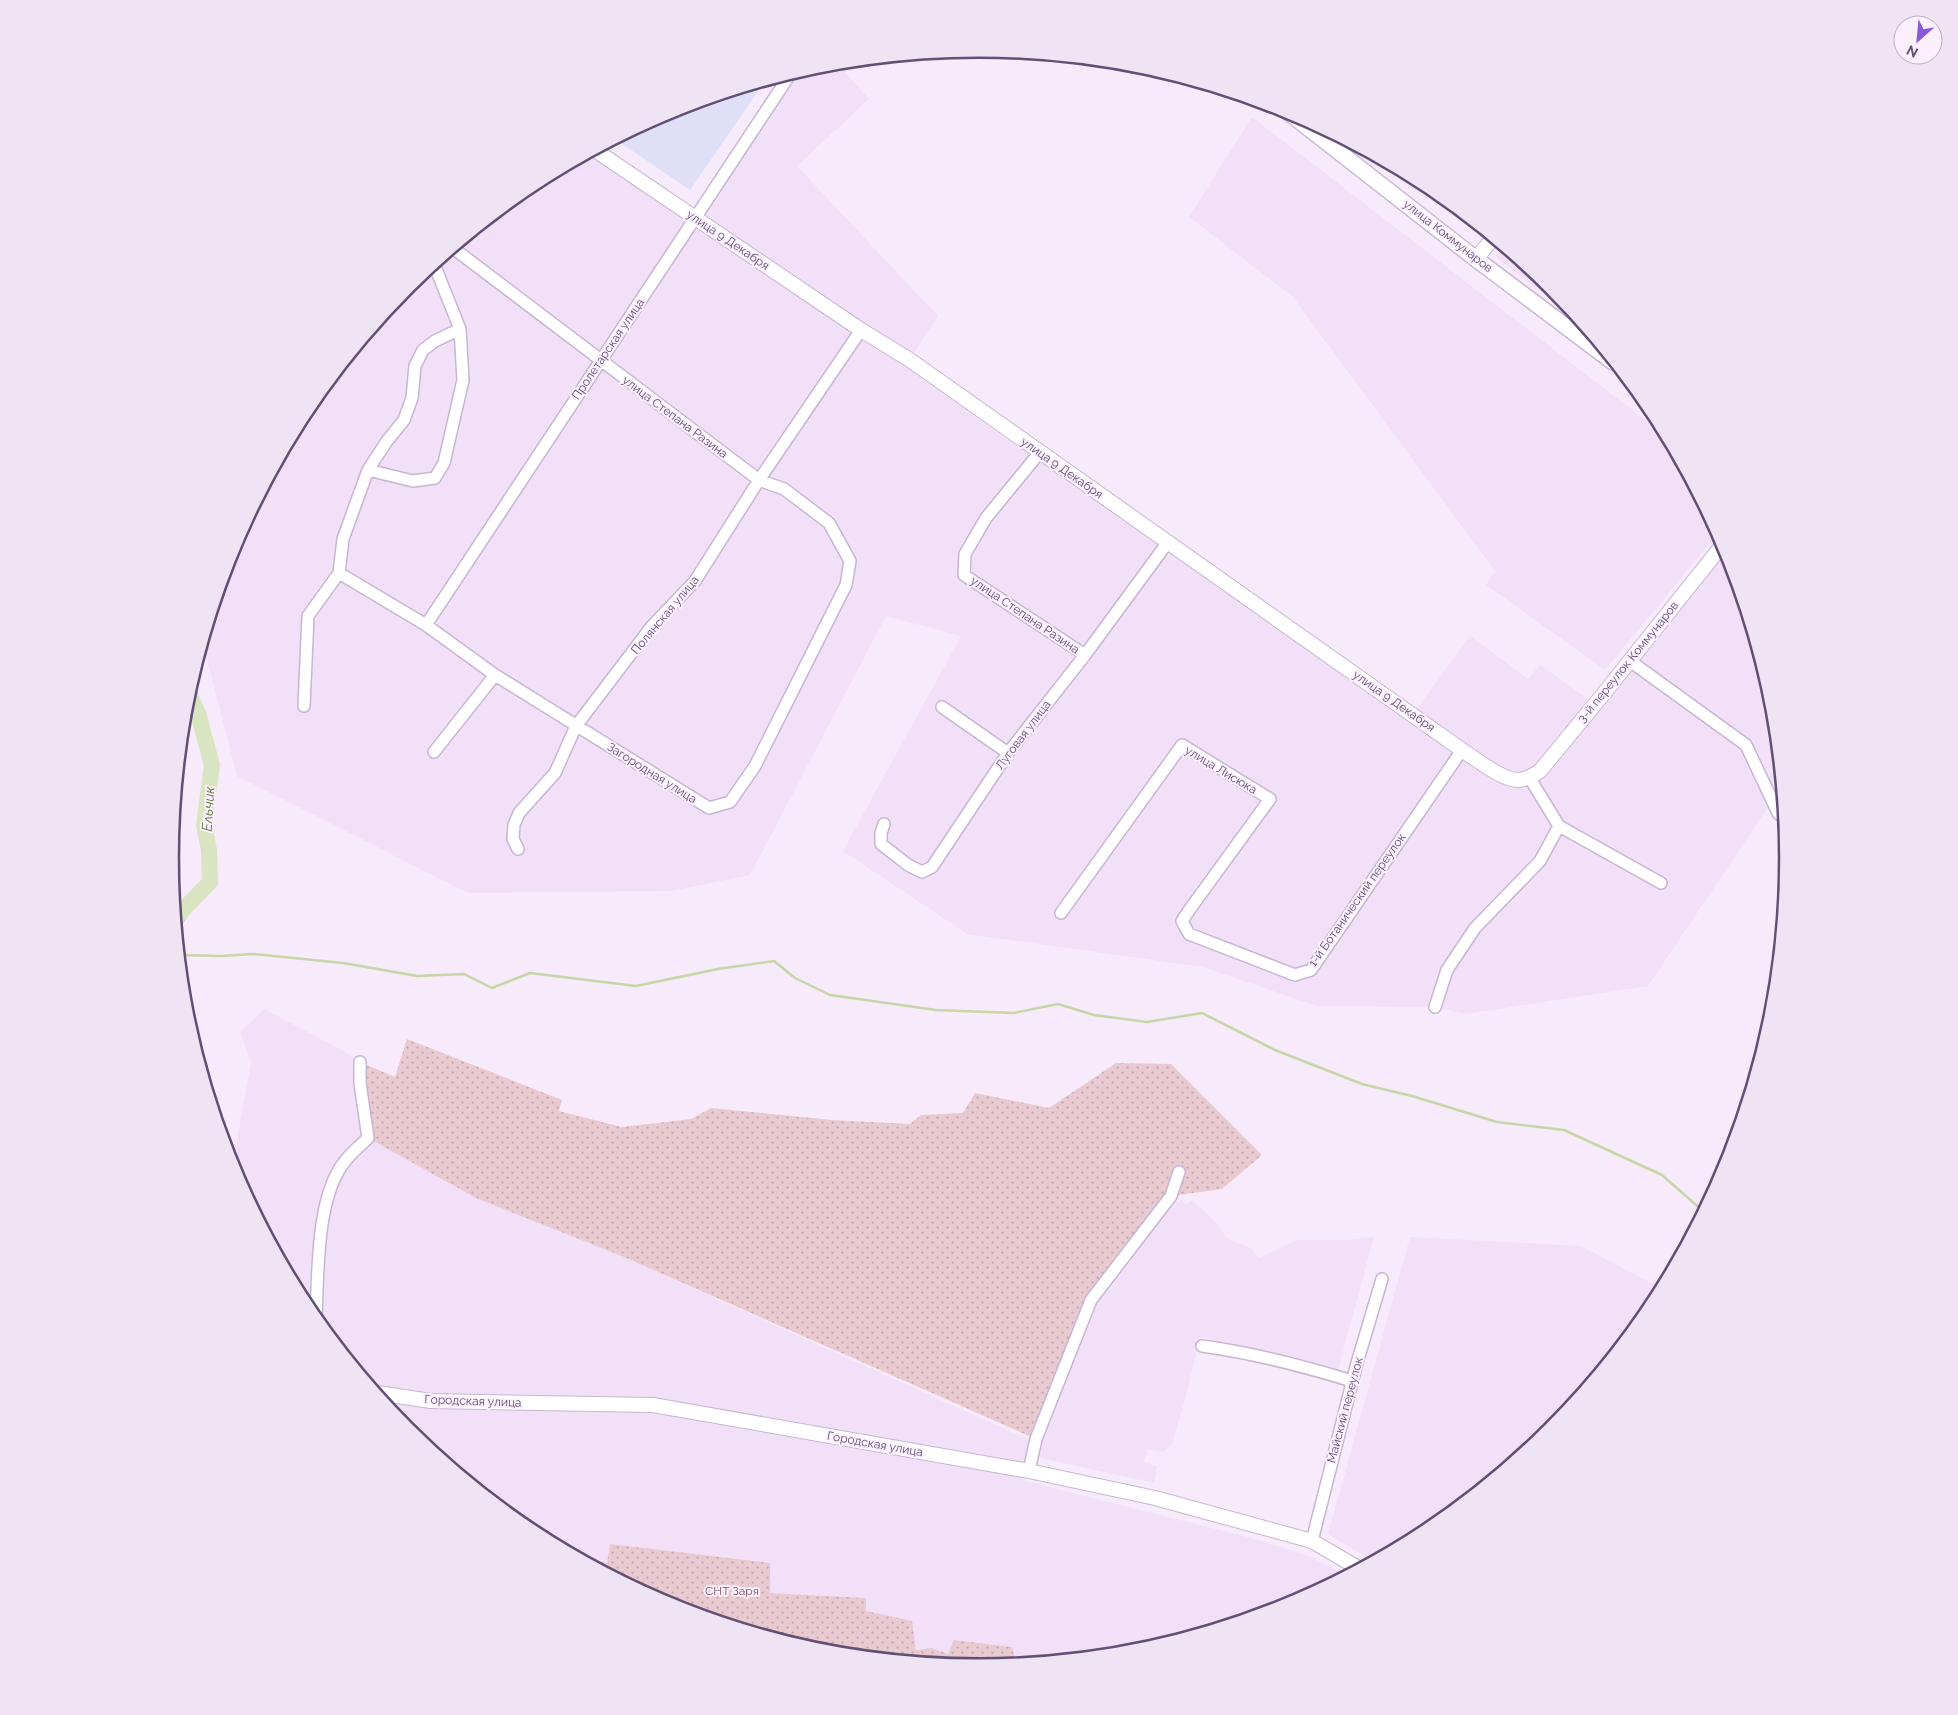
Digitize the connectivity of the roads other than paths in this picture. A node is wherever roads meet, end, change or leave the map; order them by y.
1 (786, 82) edge
2 (1310, 130) edge
3 (600, 154) edge
4 (696, 219) junction
5 (1489, 242) edge
6 (458, 251) edge
7 (1476, 259) junction
8 (437, 270) edge
9 (460, 329) junction
10 (861, 330) junction
11 (1597, 350) edge
12 (600, 361) junction
13 (1040, 452) junction
14 (368, 470) junction
15 (759, 480) junction
16 (829, 523) joint
17 (1168, 542) junction
18 (1718, 551) edge
19 (339, 573) junction
20 (426, 625) junction
21 (1085, 655) junction
22 (1630, 661) junction
23 (495, 675) junction
24 (304, 706) dead end
25 (942, 707) dead end
26 (576, 726) junction
27 (1462, 750) junction
28 (434, 752) dead end
29 (1008, 753) junction
30 (1530, 778) junction
31 (1777, 811) edge
32 (884, 824) dead end
33 (1559, 826) junction
34 (518, 849) dead end
35 (1662, 883) dead end
36 (1061, 913) dead end
37 (1189, 934) joint
38 (1435, 1007) dead end
39 (360, 1062) dead end
40 (1179, 1172) dead end
41 (1382, 1279) dead end
42 (317, 1306) edge
43 (1202, 1346) dead end
44 (1352, 1381) junction
45 (387, 1394) edge
46 (1029, 1471) junction
47 (1312, 1541) junction
48 (1352, 1565) edge

1 - 4 street, Пролетарская улица
2 - 7 main road, улица Коммунаров
3 - 4 street, улица 9 Декабря
4 - 10 street, улица 9 Декабря
4 - 12 street, Пролетарская улица
5 - 7 street
6 - 12 street, улица Степана Разина
7 - 11 main road, улица Коммунаров
8 - 9 street
9 - 14 street
9 - 14 street
10 - 13 street, улица 9 Декабря
10 - 15 street, Полянская улица
12 - 15 street, улица Степана Разина
12 - 20 street, Пролетарская улица
13 - 17 street, улица 9 Декабря
13 - 21 street, улица Степана Разина
14 - 19 street
15 - 16 street, улица Степана Разина
15 - 26 street, Полянская улица
16 - 26 street, Загородная улица
17 - 21 street, Луговая улица
17 - 27 street, улица 9 Декабря
18 - 22 street, 3-й переулок Коммунаров
19 - 20 street, Загородная улица
19 - 24 street
20 - 23 street, Загородная улица
21 - 29 street, Луговая улица
22 - 30 street, 3-й переулок Коммунаров
22 - 31 street
23 - 26 street, Загородная улица
23 - 28 street
25 - 29 street
26 - 34 street, Полянская улица
27 - 30 street, улица 9 Декабря
27 - 37 street, 1-й Ботанический переулок
29 - 32 street, Луговая улица
30 - 33 street
33 - 35 street
33 - 38 street
36 - 37 street, улица Лисюка
39 - 42 street
40 - 46 street
41 - 44 street, Майский переулок
43 - 44 street
44 - 47 street, Майский переулок
45 - 46 street, Городская улица
46 - 47 street, Городская улица
47 - 48 street, Городская улица

